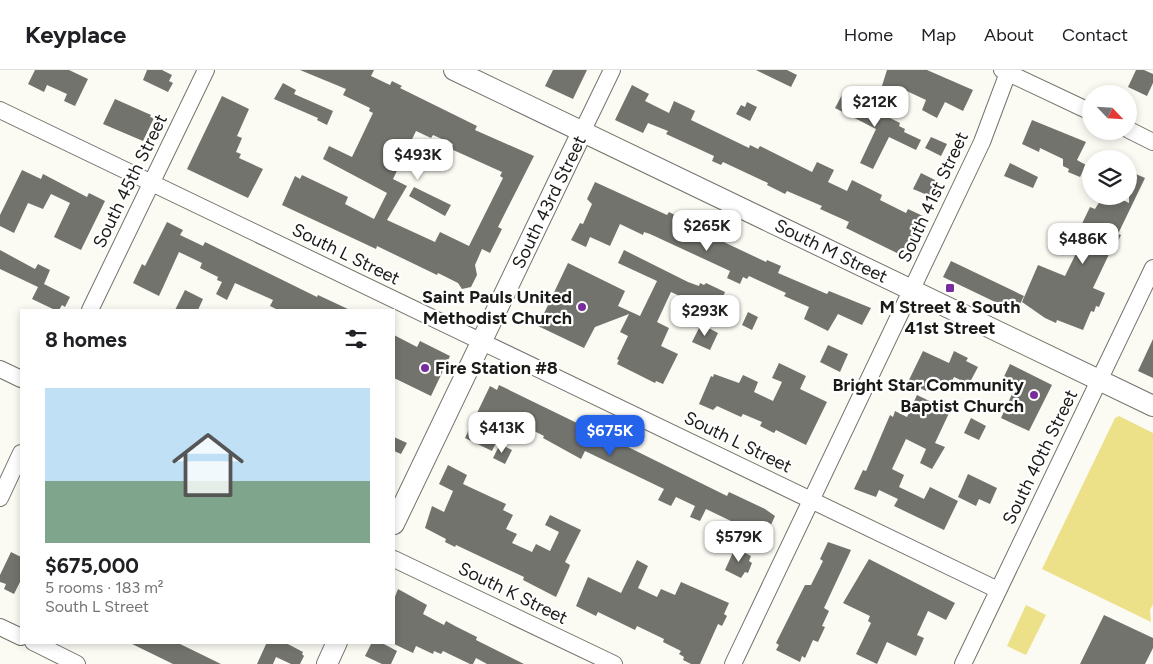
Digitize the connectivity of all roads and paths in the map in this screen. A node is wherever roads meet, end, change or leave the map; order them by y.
1 (206, 70) edge
2 (454, 70) edge
3 (612, 70) edge
4 (1006, 71) edge
5 (1082, 108) edge
6 (0, 110) edge
7 (582, 132) junction
8 (1138, 134) edge
9 (1153, 142) edge
10 (152, 183) junction
11 (1153, 268) edge
12 (911, 290) junction
13 (90, 309) edge
14 (482, 341) junction
15 (0, 369) edge
16 (20, 379) edge
17 (1100, 379) junction
18 (1153, 406) edge
19 (20, 455) edge
20 (0, 498) edge
21 (811, 500) junction
22 (395, 522) edge
23 (395, 559) edge
24 (998, 590) junction
25 (0, 627) edge
26 (20, 637) edge
27 (36, 644) edge
28 (336, 644) edge
29 (77, 664) edge
30 (327, 664) edge
31 (614, 664) edge
32 (732, 664) edge
33 (963, 664) edge

1 - 10 street, South 45th Street
2 - 7 street, South M Street
3 - 7 street, South 43rd Street
4 - 5 street
4 - 12 street, South 41st Street
6 - 10 street, South L Street
7 - 12 street, South M Street
7 - 14 street, South 43rd Street
8 - 9 street
10 - 13 street, South 45th Street
10 - 14 street, South L Street
11 - 17 street, South 40th Street
12 - 17 street, South M Street
12 - 21 street, South 41st Street
14 - 21 street, South L Street
14 - 22 street, South 43rd Street
15 - 16 street
17 - 18 street, South M Street
17 - 24 street, South 40th Street
19 - 20 street
21 - 24 street, South L Street
21 - 32 street, South 41st Street
23 - 31 street, South K Street
24 - 33 street, South 40th Street
25 - 26 street
27 - 29 street
28 - 30 street

